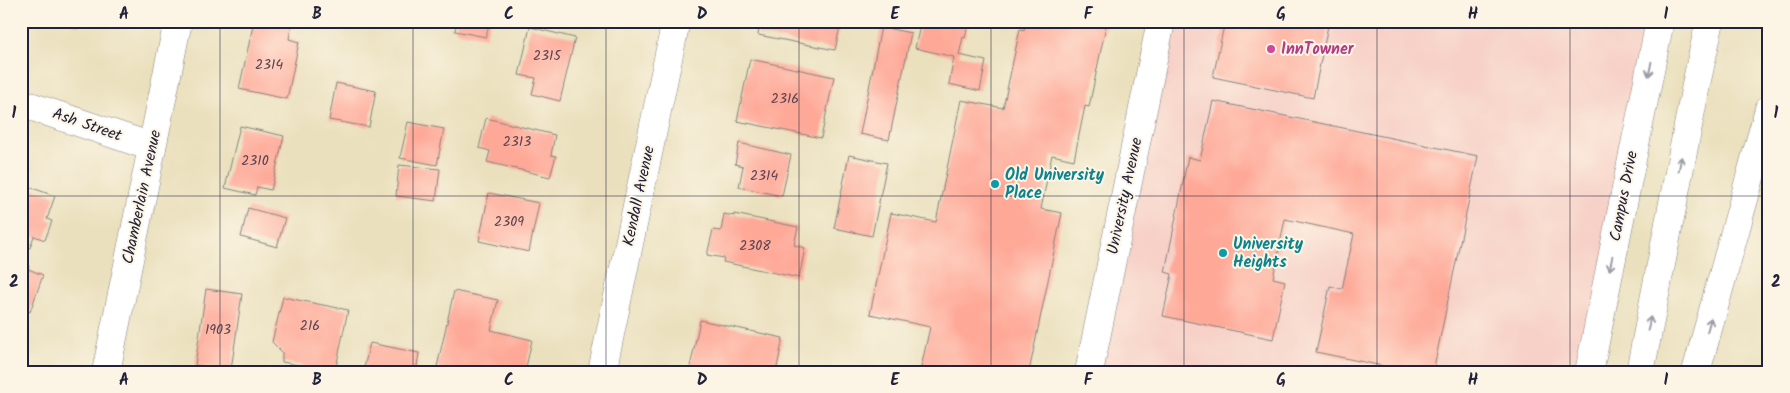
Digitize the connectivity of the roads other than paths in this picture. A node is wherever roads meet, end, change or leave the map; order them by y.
1 (178, 21) edge
2 (676, 21) edge
3 (1161, 21) edge
4 (1660, 21) edge
5 (1710, 21) edge
6 (21, 103) edge
7 (1769, 109) edge
8 (152, 147) junction
9 (106, 372) edge
10 (602, 372) edge
11 (1089, 372) edge
12 (1589, 372) edge
13 (1640, 372) edge
14 (1696, 372) edge

1 - 8 street, Chamberlain Avenue
2 - 10 street, Kendall Avenue
3 - 11 street, University Avenue
4 -> 12 street, Campus Drive
13 -> 5 street
6 - 8 street, Ash Street
14 -> 7 street
8 - 9 street, Chamberlain Avenue

